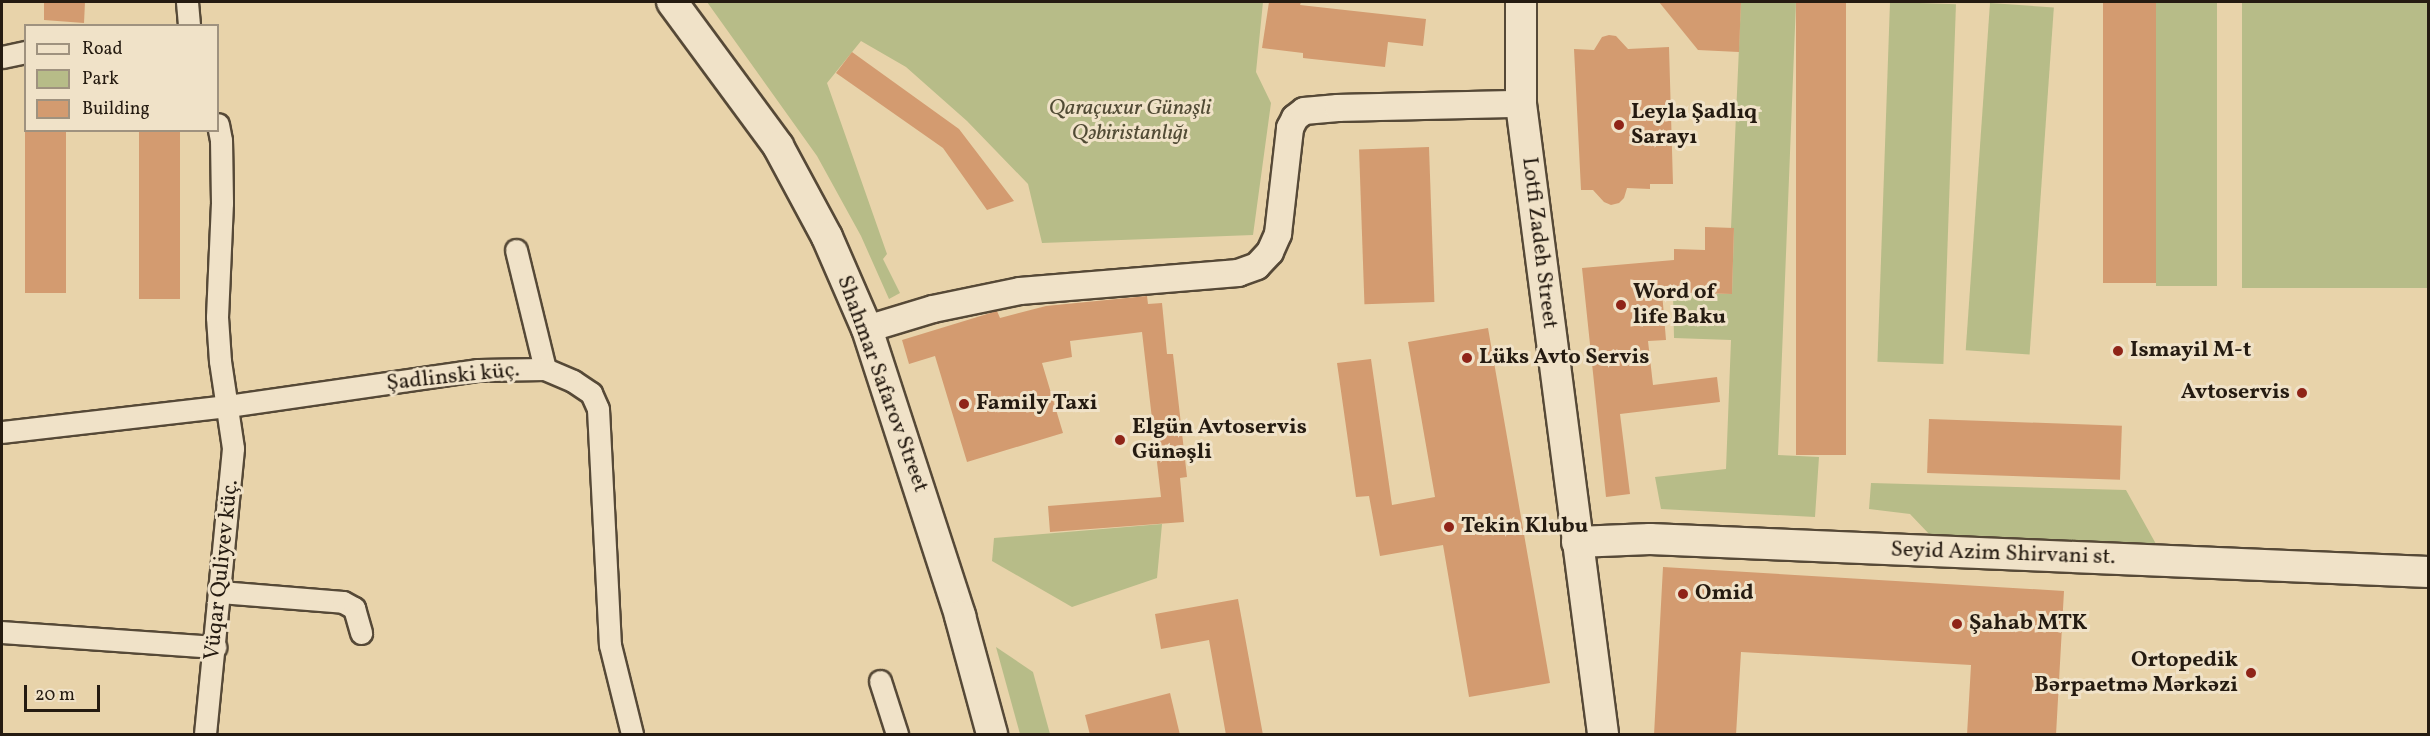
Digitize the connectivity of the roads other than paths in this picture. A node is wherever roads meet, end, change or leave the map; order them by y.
1 (187, 2) edge
2 (672, 2) edge
3 (1521, 2) edge
4 (189, 24) edge
5 (24, 52) edge
6 (2, 57) edge
7 (1521, 104) junction
8 (219, 129) edge
9 (516, 250) dead end
10 (867, 329) junction
11 (544, 369) junction
12 (228, 406) junction
13 (2, 432) edge
14 (1577, 542) junction
15 (2428, 572) edge
16 (220, 592) junction
17 (2, 632) edge
18 (360, 633) dead end
19 (215, 647) junction
20 (880, 681) dead end
21 (206, 735) edge
22 (632, 735) edge
23 (897, 735) edge
24 (992, 735) edge
25 (1603, 735) edge

1 - 4 street
2 - 10 main road, Shahmar Safarov Street
3 - 7 main road, Lotfi Zadeh Street
5 - 6 street
7 - 10 street
7 - 14 main road, Lotfi Zadeh Street
8 - 12 street, Vüqar Quliyev küç.
9 - 11 street
10 - 24 main road, Shahmar Safarov Street
11 - 12 street, Şadlinski küç.
11 - 22 street, Şadlinski küç.
12 - 13 street, Şadlinski küç.
12 - 16 street, Vüqar Quliyev küç.
14 - 15 main road, Seyid Azim Shirvani st.
14 - 25 main road, Lotfi Zadeh Street
16 - 18 street
16 - 19 street, Vüqar Quliyev küç.
17 - 19 street
19 - 21 street, Vüqar Quliyev küç.
20 - 23 street

